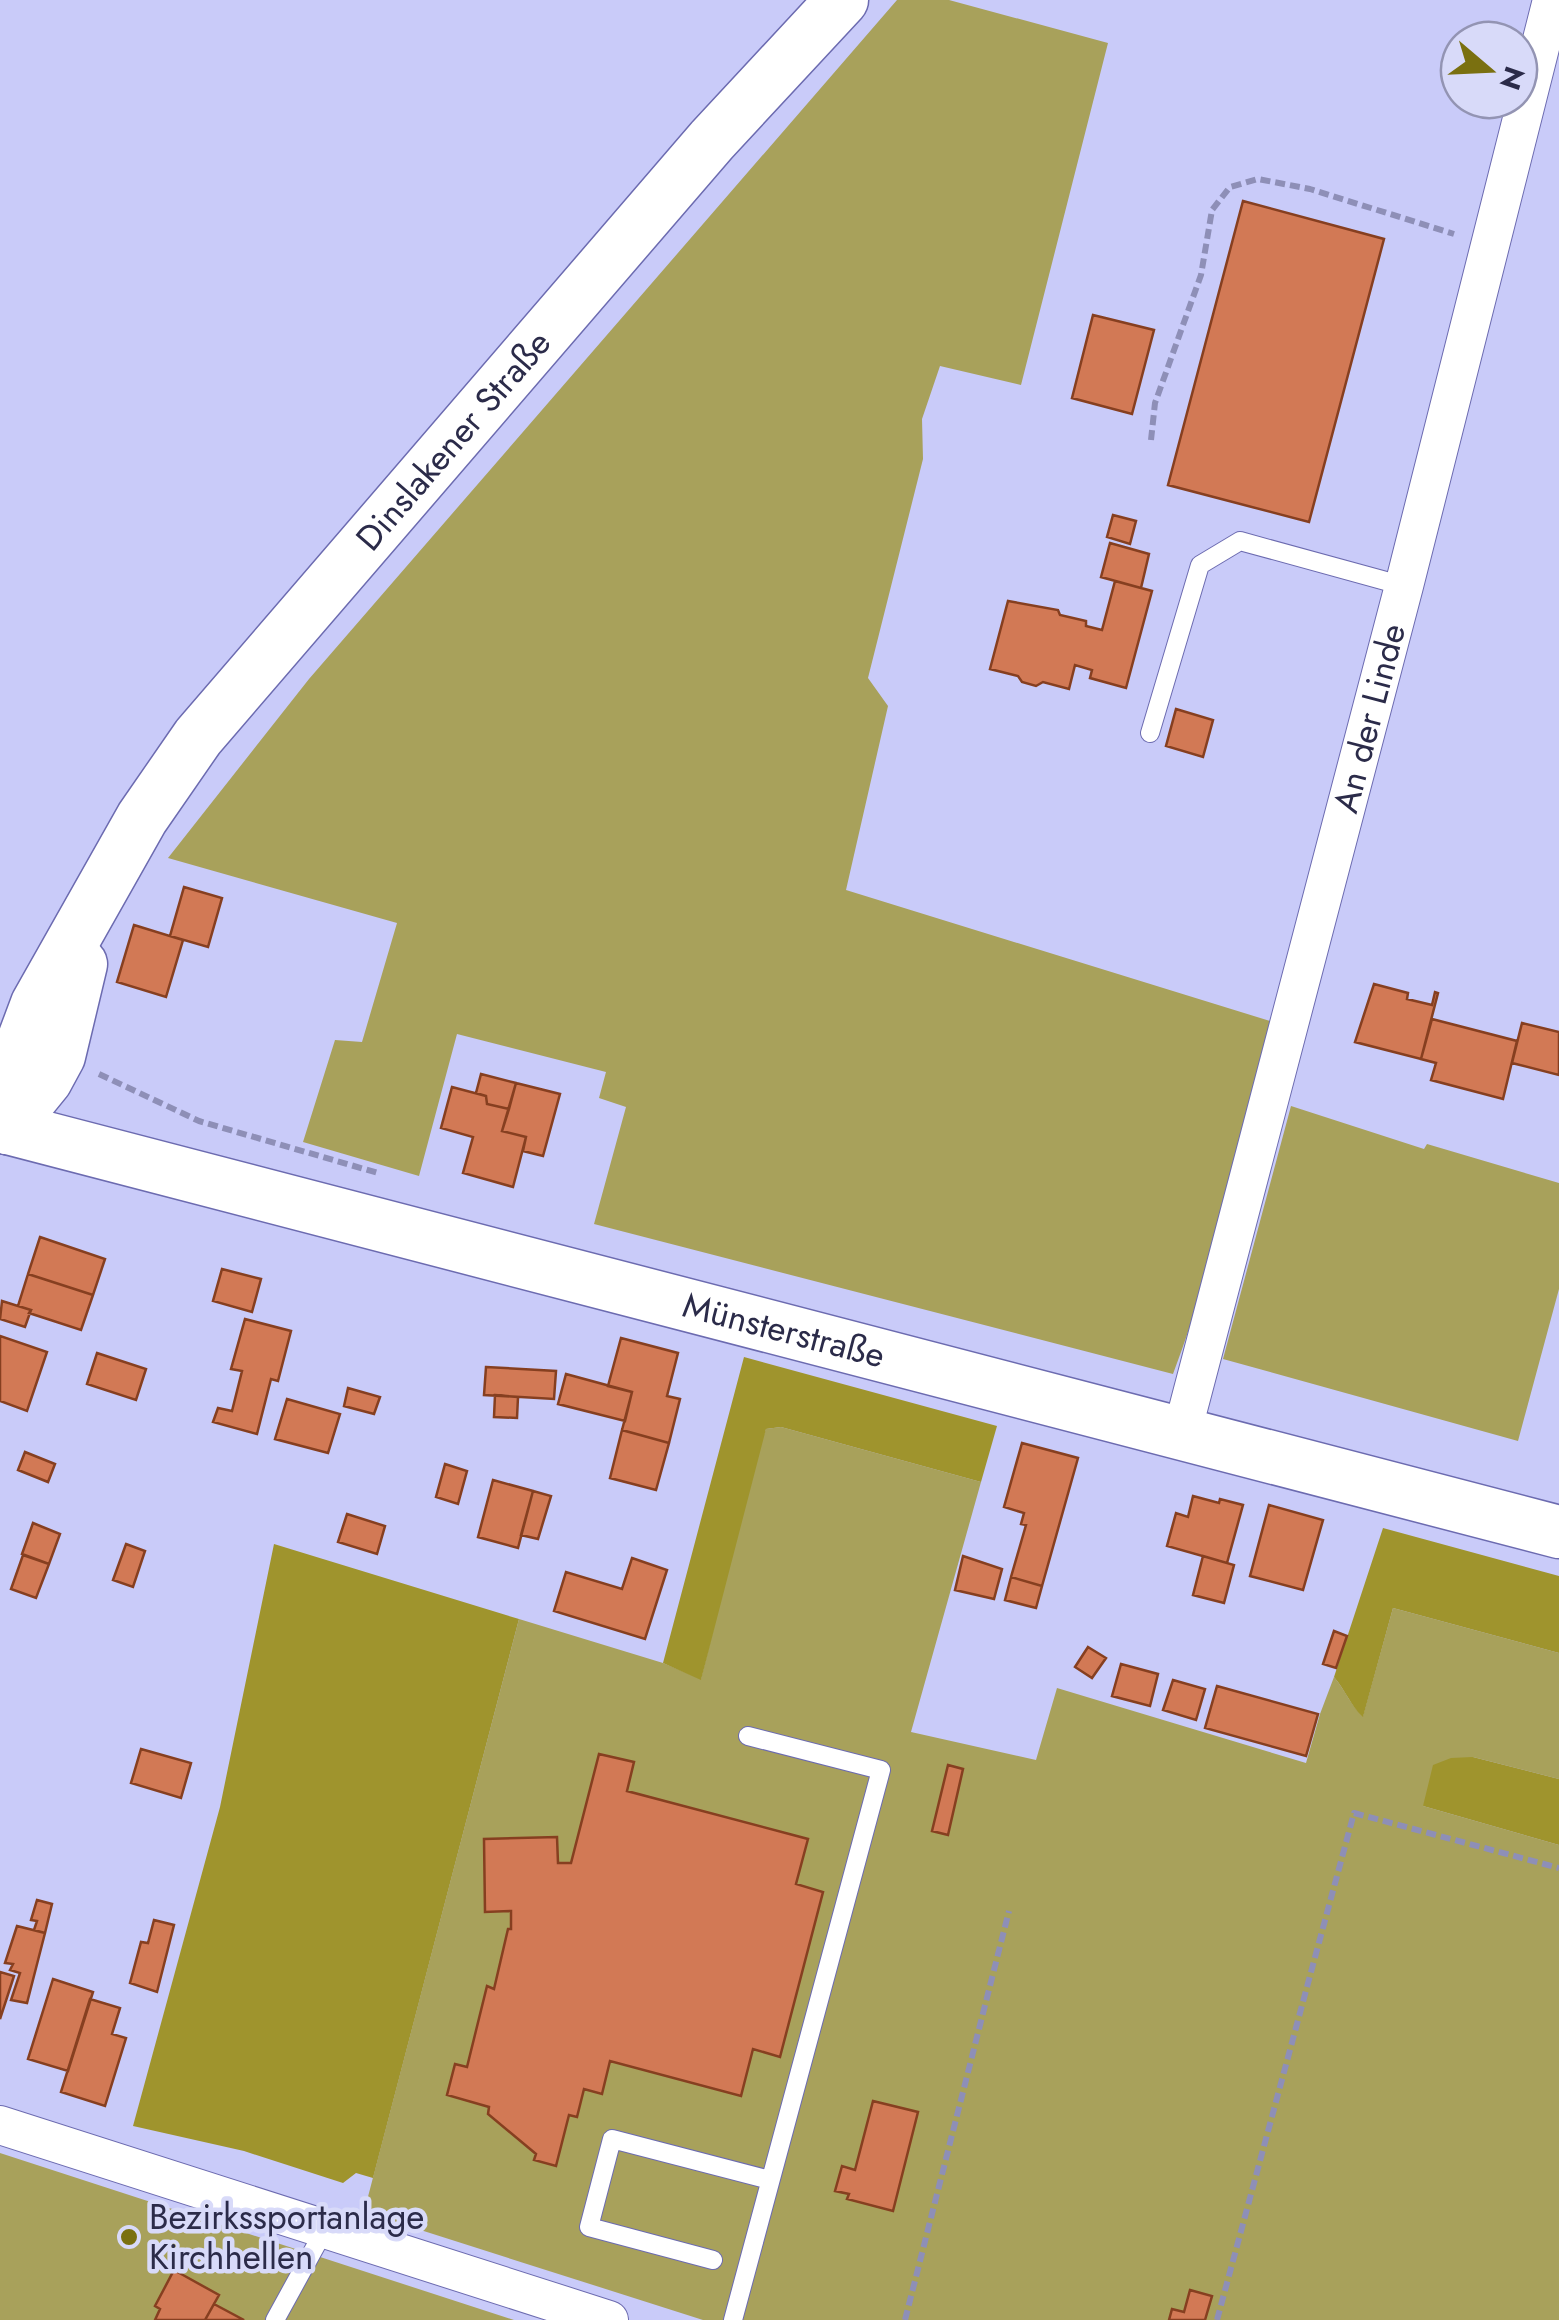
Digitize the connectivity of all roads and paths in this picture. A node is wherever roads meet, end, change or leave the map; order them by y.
1 (842, 0) edge
2 (1552, 0) edge
3 (1488, 244) junction
4 (1151, 440) dead end
5 (1404, 586) junction
6 (1150, 733) dead end
7 (2, 1134) edge
8 (1180, 1436) junction
9 (1559, 1532) edge
10 (748, 1736) dead end
11 (1559, 1868) edge
12 (1009, 1911) dead end
13 (0, 2125) edge
14 (770, 2180) junction
15 (326, 2229) junction
16 (713, 2260) dead end
17 (275, 2320) edge
18 (609, 2320) edge
19 (733, 2320) edge
20 (905, 2320) edge
21 (1218, 2320) edge

1 - 7 main road, Dinslakener Straße
2 - 3 street, An der Linde
3 - 4 path
3 - 5 street, An der Linde
5 - 6 lane
5 - 8 street, An der Linde
7 - 8 main road, Münsterstraße
8 - 9 main road, Münsterstraße
10 - 14 lane
11 - 21 path
12 - 20 path
13 - 15 street
14 - 16 lane
14 - 19 lane
15 - 17 lane
15 - 18 street

